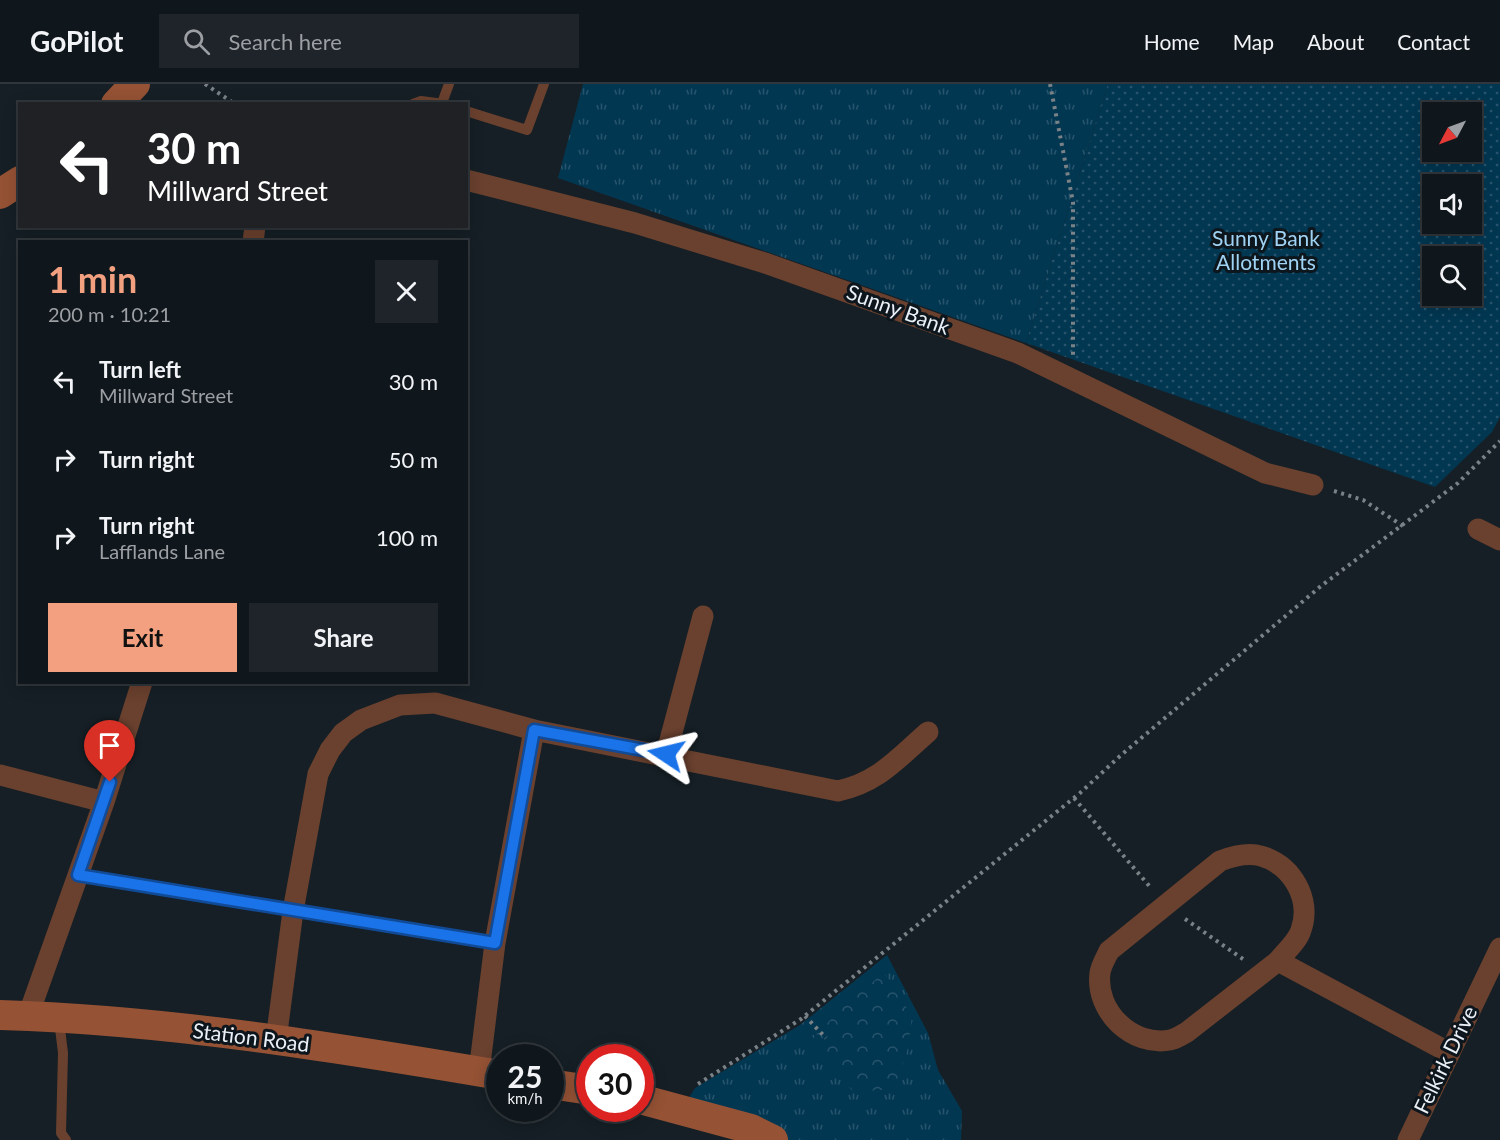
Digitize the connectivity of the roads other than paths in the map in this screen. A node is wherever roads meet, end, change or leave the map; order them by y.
1 (135, 84) edge
2 (449, 84) edge
3 (544, 84) edge
4 (118, 102) edge
5 (443, 102) edge
6 (468, 112) edge
7 (468, 181) edge
8 (18, 182) edge
9 (0, 194) edge
10 (1313, 485) road end
11 (1478, 529) dead end
12 (1500, 540) edge
13 (704, 616) dead end
14 (141, 684) edge
15 (437, 693) edge
16 (534, 730) junction
17 (928, 732) dead end
18 (666, 754) junction
19 (0, 775) edge
20 (104, 802) junction
21 (78, 875) junction
22 (293, 911) junction
23 (495, 943) junction
24 (1500, 948) edge
25 (1278, 961) junction
26 (14, 1016) edge
27 (58, 1017) junction
28 (276, 1040) junction
29 (490, 1044) edge
30 (1450, 1053) junction
31 (486, 1073) edge
32 (654, 1102) edge
33 (66, 1140) edge
34 (773, 1140) edge
35 (1408, 1140) edge

1 - 4 street
2 - 5 lane
3 - 6 lane
7 - 10 street, Sunny Bank
8 - 9 street
11 - 12 street
13 - 18 street
14 - 20 street
15 - 16 street
15 - 22 street
16 - 18 street
16 - 23 street
17 - 18 street
19 - 20 street
20 - 21 street
21 - 22 lane
21 - 26 street
22 - 23 lane
22 - 28 street
23 - 29 street
24 - 30 street, Felkirk Drive
25 - 25 street
25 - 30 street
26 - 27 street, Station Road
27 - 28 street, Station Road
27 - 33 lane
28 - 31 street, Station Road
30 - 35 street, Felkirk Drive
32 - 34 street

